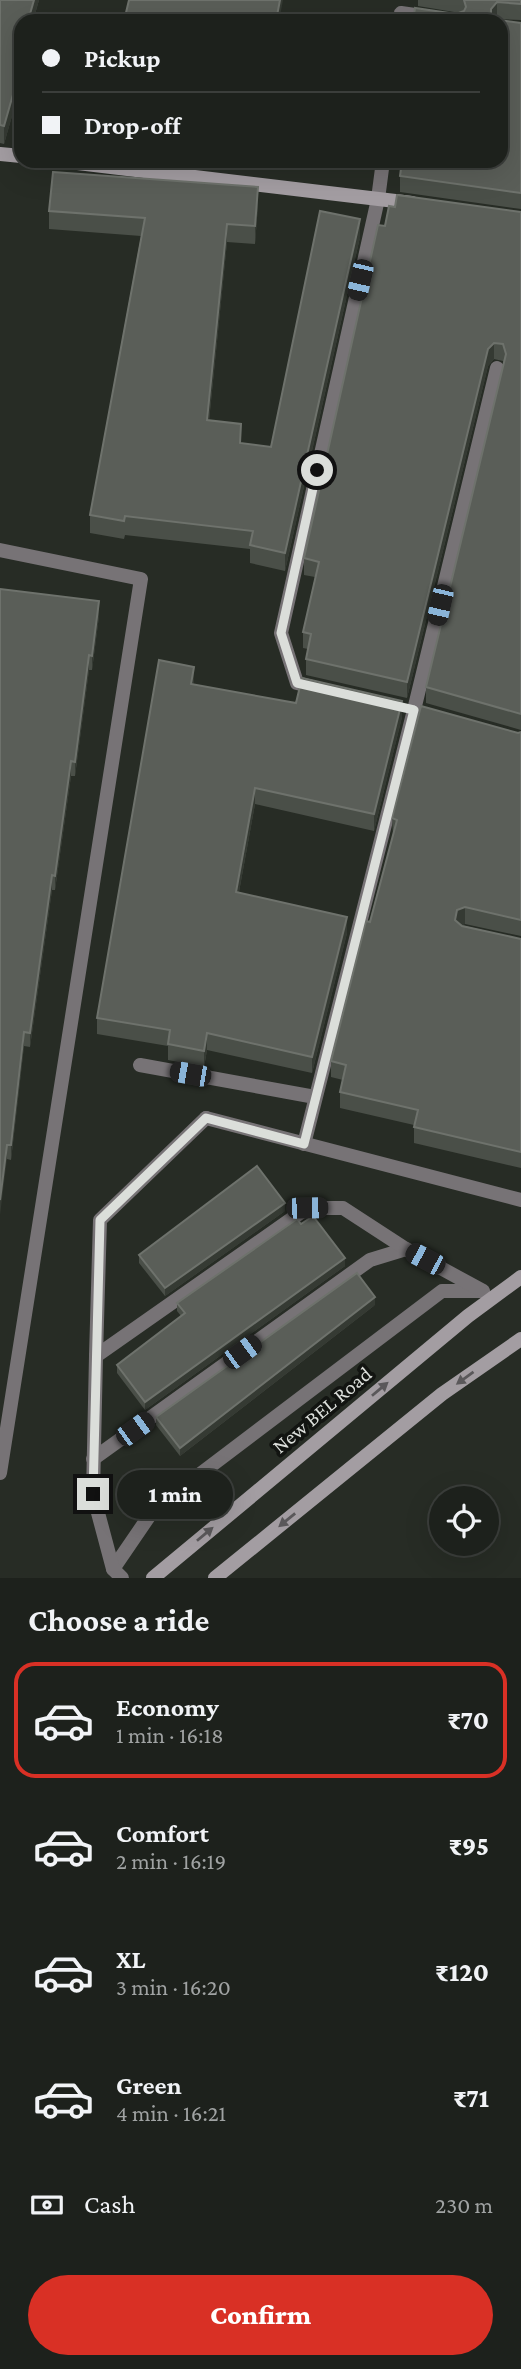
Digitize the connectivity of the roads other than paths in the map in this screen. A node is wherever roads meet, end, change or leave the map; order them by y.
1 (119, 168) edge
2 (382, 168) edge
3 (378, 199) junction
4 (430, 206) edge
5 (497, 368) dead end
6 (0, 550) edge
7 (336, 692) edge
8 (140, 1065) dead end
9 (315, 1097) junction
10 (304, 1144) junction
11 (521, 1200) edge
12 (406, 1249) junction
13 (521, 1277) edge
14 (483, 1291) junction
15 (499, 1293) junction
16 (521, 1339) edge
17 (96, 1356) junction
18 (2, 1441) edge
19 (93, 1459) junction
20 (0, 1473) edge
21 (117, 1574) edge
22 (153, 1578) edge
23 (215, 1578) edge

1 - 3 main road
2 - 3 street
3 - 4 main road
3 - 7 street
5 - 9 street
6 - 18 street
8 - 9 street
9 - 10 street
10 - 11 street
10 - 17 street
12 - 14 street
12 - 17 street
12 - 19 street
13 - 15 main road, New BEL Road
14 - 15 street
14 - 21 street
22 -> 15 main road, New BEL Road
16 -> 23 main road
17 - 19 street
18 - 20 street
19 - 21 street

